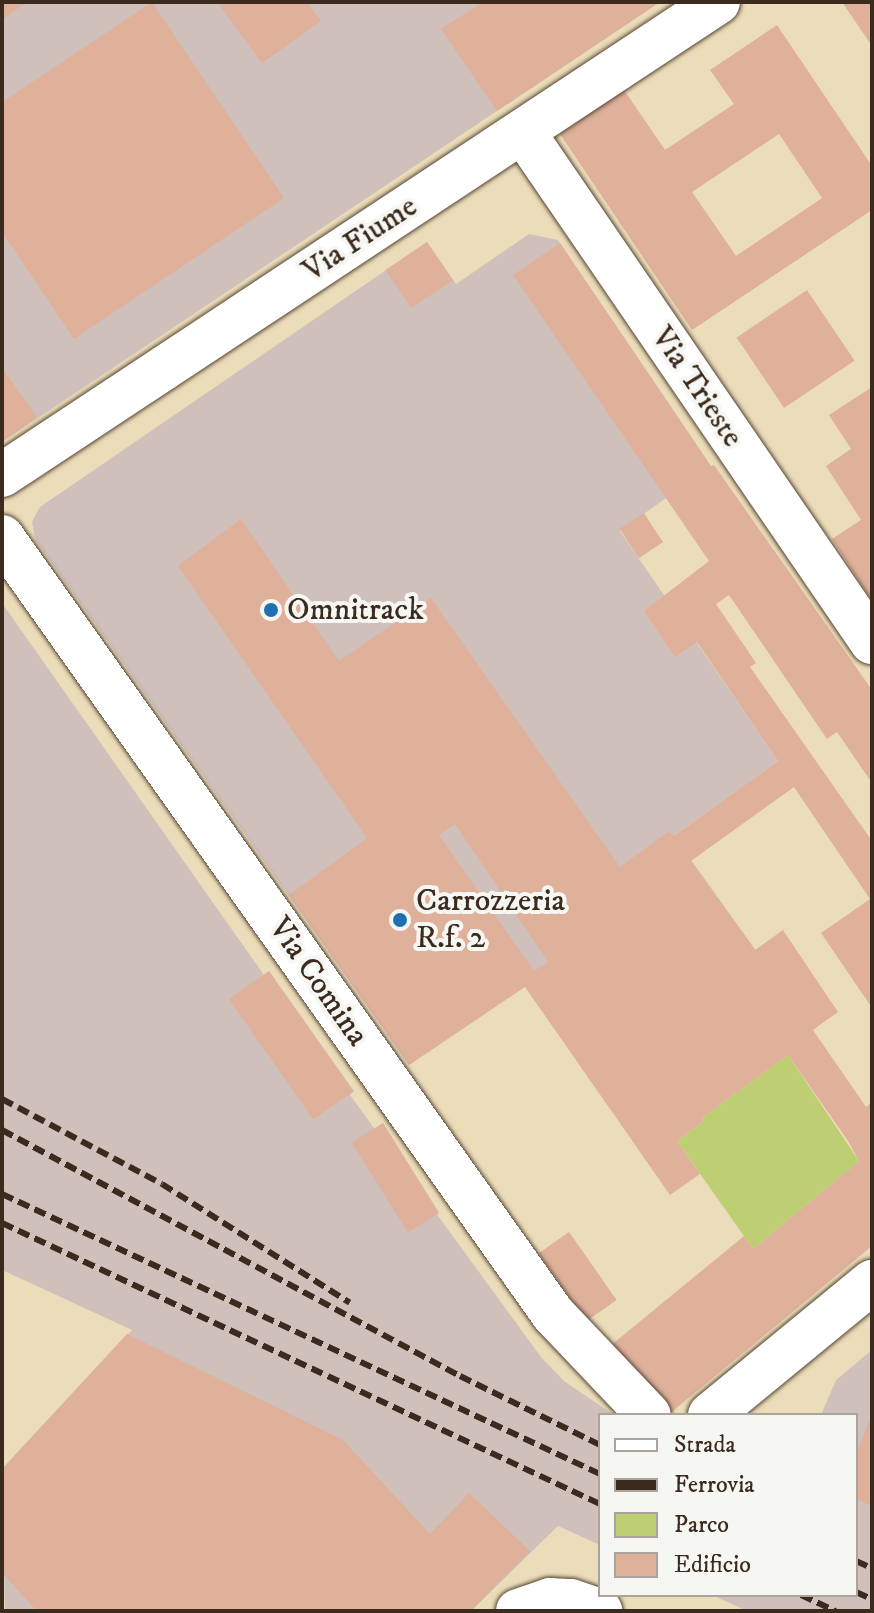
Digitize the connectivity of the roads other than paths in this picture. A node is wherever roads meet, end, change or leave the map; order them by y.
1 (718, 2) edge
2 (523, 132) junction
3 (2, 475) edge
4 (2, 537) edge
5 (872, 642) edge
6 (872, 1282) edge
7 (647, 1413) edge
8 (712, 1413) edge
9 (586, 1606) edge
10 (518, 1611) edge

1 - 2 street, Via Fiume
2 - 3 street, Via Fiume
2 - 5 street, Via Trieste
4 - 7 street, Via Comina
6 - 8 street
9 - 10 street

